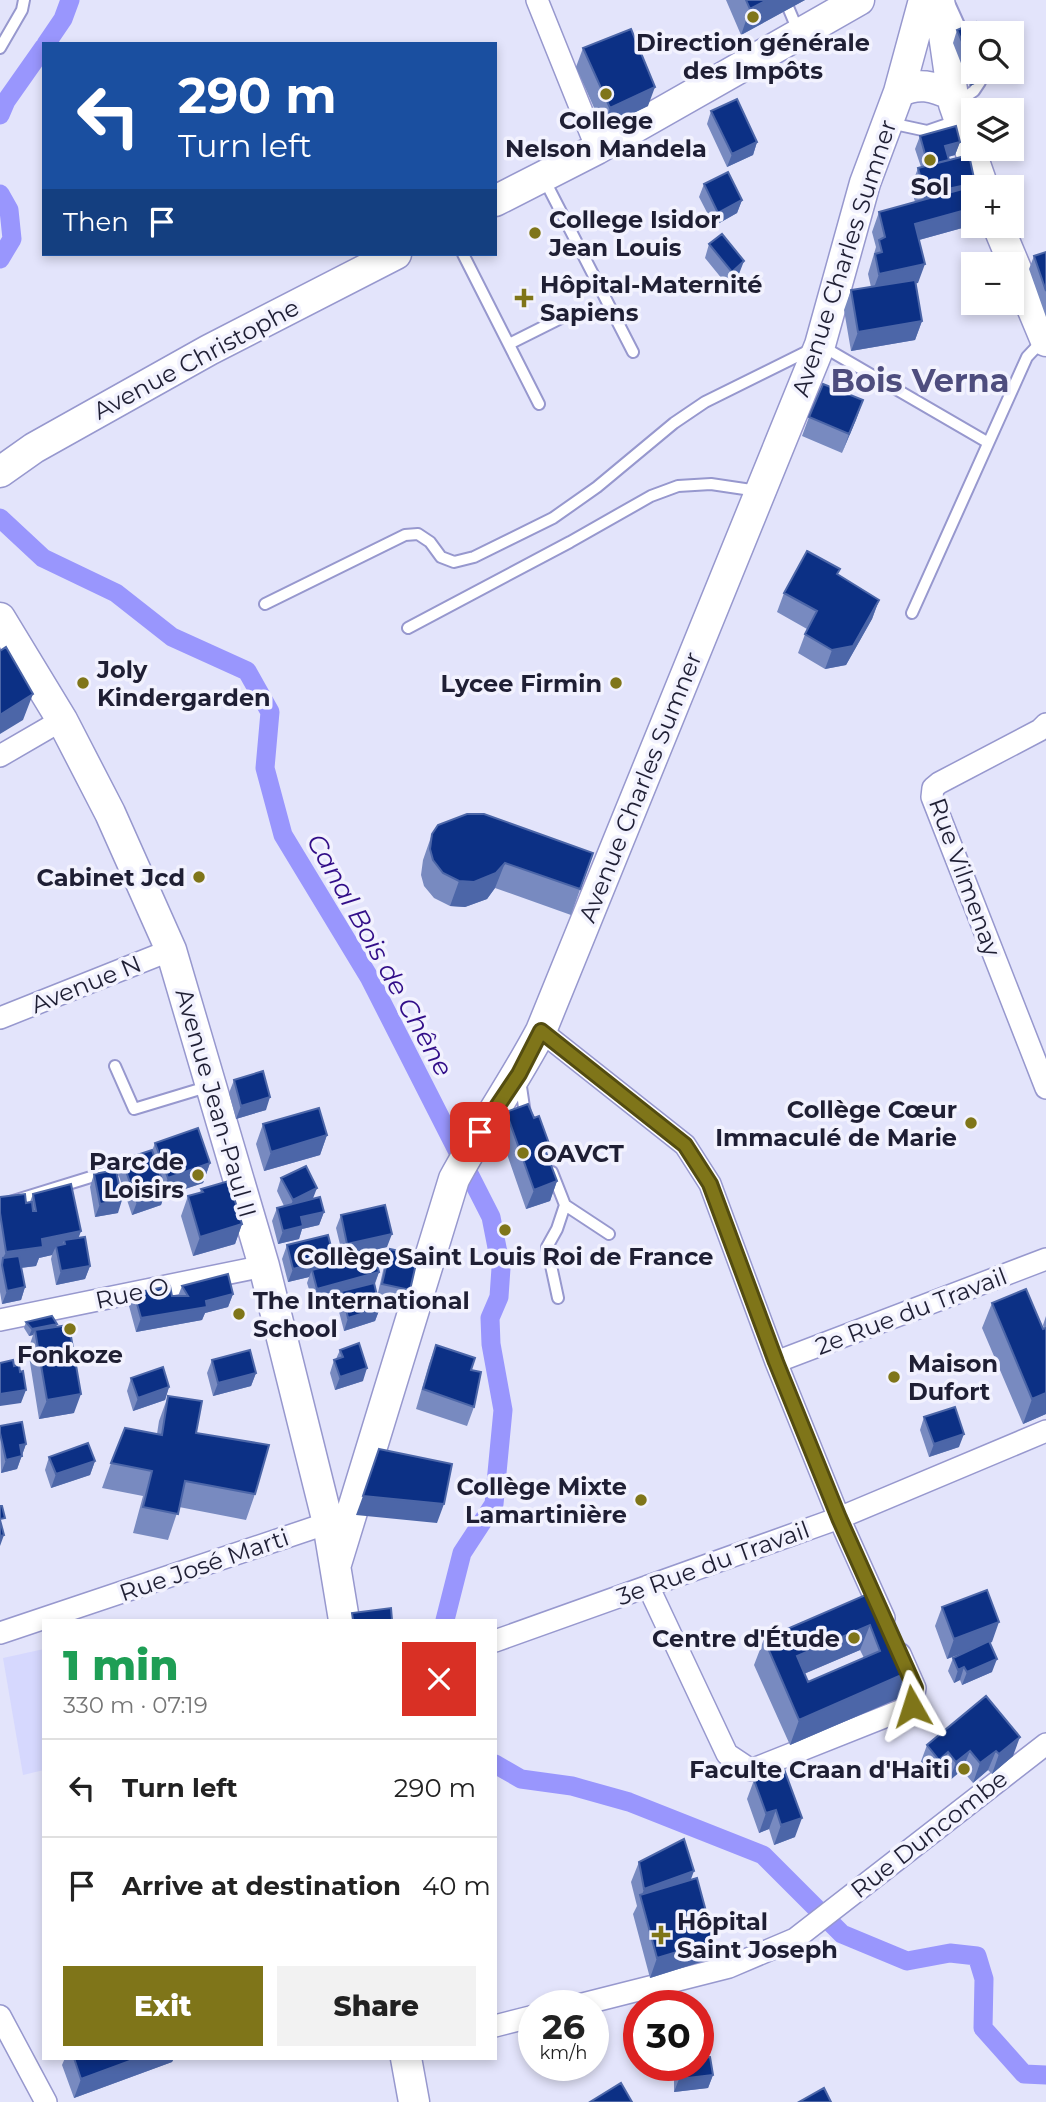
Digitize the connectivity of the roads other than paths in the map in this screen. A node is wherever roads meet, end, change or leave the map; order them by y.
1 (24, 0) edge
2 (537, 0) edge
3 (785, 0) edge
4 (859, 0) edge
5 (924, 0) edge
6 (939, 0) edge
7 (945, 0) edge
8 (961, 26) edge
9 (799, 33) junction
10 (0, 48) edge
11 (979, 84) edge
12 (899, 92) junction
13 (955, 106) junction
14 (888, 122) junction
15 (597, 149) junction
16 (979, 175) edge
17 (542, 176) junction
18 (497, 200) edge
19 (1003, 238) edge
20 (392, 256) edge
21 (464, 256) edge
22 (569, 314) dead end
23 (1046, 339) edge
24 (509, 344) junction
25 (820, 345) junction
26 (633, 352) dead end
27 (539, 404) dead end
28 (987, 442) junction
29 (0, 472) edge
30 (760, 491) junction
31 (265, 604) dead end
32 (912, 614) dead end
33 (0, 618) edge
34 (408, 628) dead end
35 (62, 720) junction
36 (1046, 724) edge
37 (0, 756) edge
38 (171, 950) junction
39 (0, 1018) edge
40 (541, 1031) junction
41 (115, 1066) dead end
42 (519, 1074) junction
43 (210, 1086) junction
44 (1046, 1088) edge
45 (535, 1130) edge
46 (150, 1158) edge
47 (548, 1161) edge
48 (0, 1205) edge
49 (565, 1205) junction
50 (609, 1234) dead end
51 (1046, 1259) edge
52 (264, 1266) junction
53 (558, 1298) dead end
54 (0, 1320) edge
55 (776, 1362) junction
56 (1046, 1431) edge
57 (839, 1518) junction
58 (340, 1519) junction
59 (648, 1586) junction
60 (344, 1619) edge
61 (0, 1633) edge
62 (497, 1640) edge
63 (1046, 1744) edge
64 (609, 1997) edge
65 (0, 2016) edge
66 (518, 2020) edge
67 (497, 2025) edge
68 (406, 2060) edge
69 (46, 2102) edge
70 (414, 2102) edge

1 - 10 lane
2 - 15 street
3 - 9 lane
4 - 9 street
5 - 12 street, Avenue Charles Sumner
6 - 13 street
7 - 8 lane
9 - 15 street
11 - 13 lane
12 - 13 street
12 - 14 street, Avenue Charles Sumner
13 - 14 lane
13 - 16 street
14 - 25 street, Avenue Charles Sumner
15 - 17 street
17 - 18 street
17 - 26 lane
19 - 23 street
20 - 29 street, Avenue Christophe
21 - 24 lane
22 - 24 lane
23 - 28 lane
24 - 27 lane
25 - 28 lane
25 - 30 street, Avenue Charles Sumner
25 - 31 lane
28 - 32 lane
30 - 34 lane
30 - 40 street, Avenue Charles Sumner
33 - 35 street, Avenue Jean-Paul II
35 - 37 street
35 - 38 street, Avenue Jean-Paul II
36 - 44 street, Rue Vilmenay
38 - 39 street, Avenue N
38 - 43 street, Avenue Jean-Paul II
40 - 42 street, Avenue Charles Sumner
40 - 55 street
41 - 43 lane
42 - 45 lane
42 - 58 street, Avenue Charles Sumner
43 - 52 street, Avenue Jean-Paul II
46 - 48 lane
47 - 49 lane
49 - 50 lane
49 - 53 lane
51 - 55 street, 2e Rue du Travail
52 - 54 street, Rue O
52 - 58 street, Avenue Jean-Paul II
55 - 57 street
56 - 57 street, 3e Rue du Travail
57 - 59 street, 3e Rue du Travail
57 - 59 street
58 - 60 street, Avenue Charles Sumner
58 - 61 street, Rue José Marti
59 - 62 street, 3e Rue du Travail
63 - 64 street, Rue Duncombe
65 - 69 street
66 - 67 street
68 - 70 street

